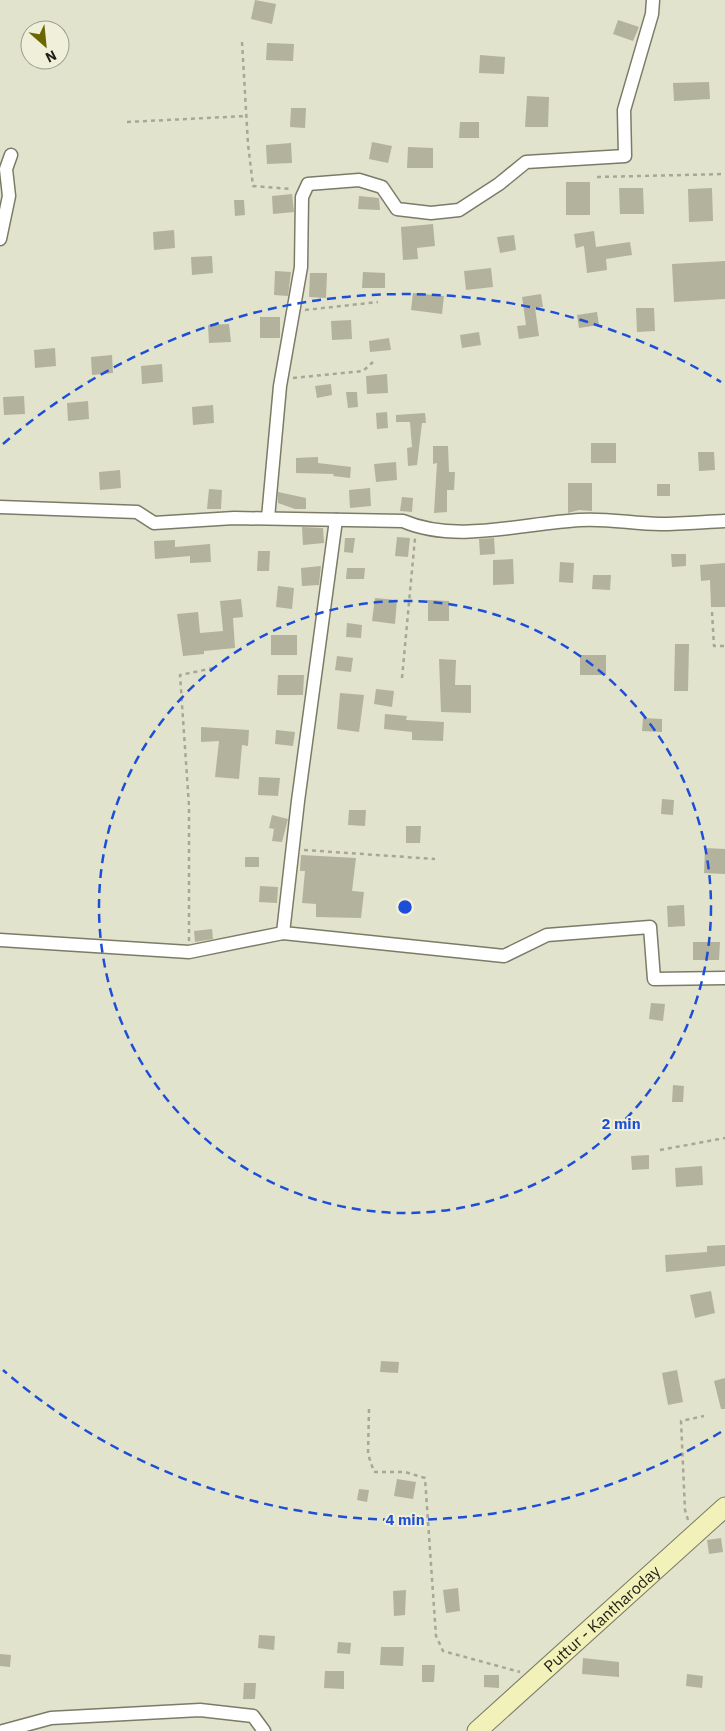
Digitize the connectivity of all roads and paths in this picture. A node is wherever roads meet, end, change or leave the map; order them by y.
1 (653, 0) edge
2 (242, 42) dead end
3 (246, 116) junction
4 (127, 122) dead end
5 (11, 155) dead end
6 (725, 174) edge
7 (597, 177) dead end
8 (305, 190) junction
9 (0, 239) edge
10 (378, 302) dead end
11 (294, 311) junction
12 (372, 362) dead end
13 (281, 379) junction
14 (0, 506) edge
15 (268, 518) junction
16 (336, 520) junction
17 (725, 520) edge
18 (416, 527) junction
19 (712, 612) dead end
20 (725, 646) edge
21 (214, 668) dead end
22 (402, 678) dead end
23 (293, 849) junction
24 (435, 859) dead end
25 (283, 933) junction
26 (0, 940) edge
27 (189, 952) junction
28 (725, 978) edge
29 (725, 1138) edge
30 (660, 1150) dead end
31 (370, 1409) dead end
32 (704, 1416) dead end
33 (725, 1508) edge
34 (694, 1536) junction
35 (535, 1679) junction
36 (3, 1731) edge
37 (264, 1731) edge
38 (477, 1731) edge

1 - 8 street
2 - 3 path
3 - 4 path
3 - 8 path
5 - 9 street
6 - 7 path
8 - 11 street
10 - 11 path
11 - 13 street
12 - 13 path
13 - 15 street
14 - 15 street
15 - 16 street
16 - 18 street
16 - 23 street
17 - 18 street
18 - 22 path
19 - 20 path
21 - 27 path
23 - 24 path
23 - 25 street
25 - 27 street
25 - 28 street
26 - 27 street
29 - 30 path
31 - 35 path
32 - 34 path
33 - 34 main road, Puttur - Kantharoday
34 - 35 main road, Puttur - Kantharoday
35 - 38 main road, Puttur - Kantharoday
36 - 37 street

